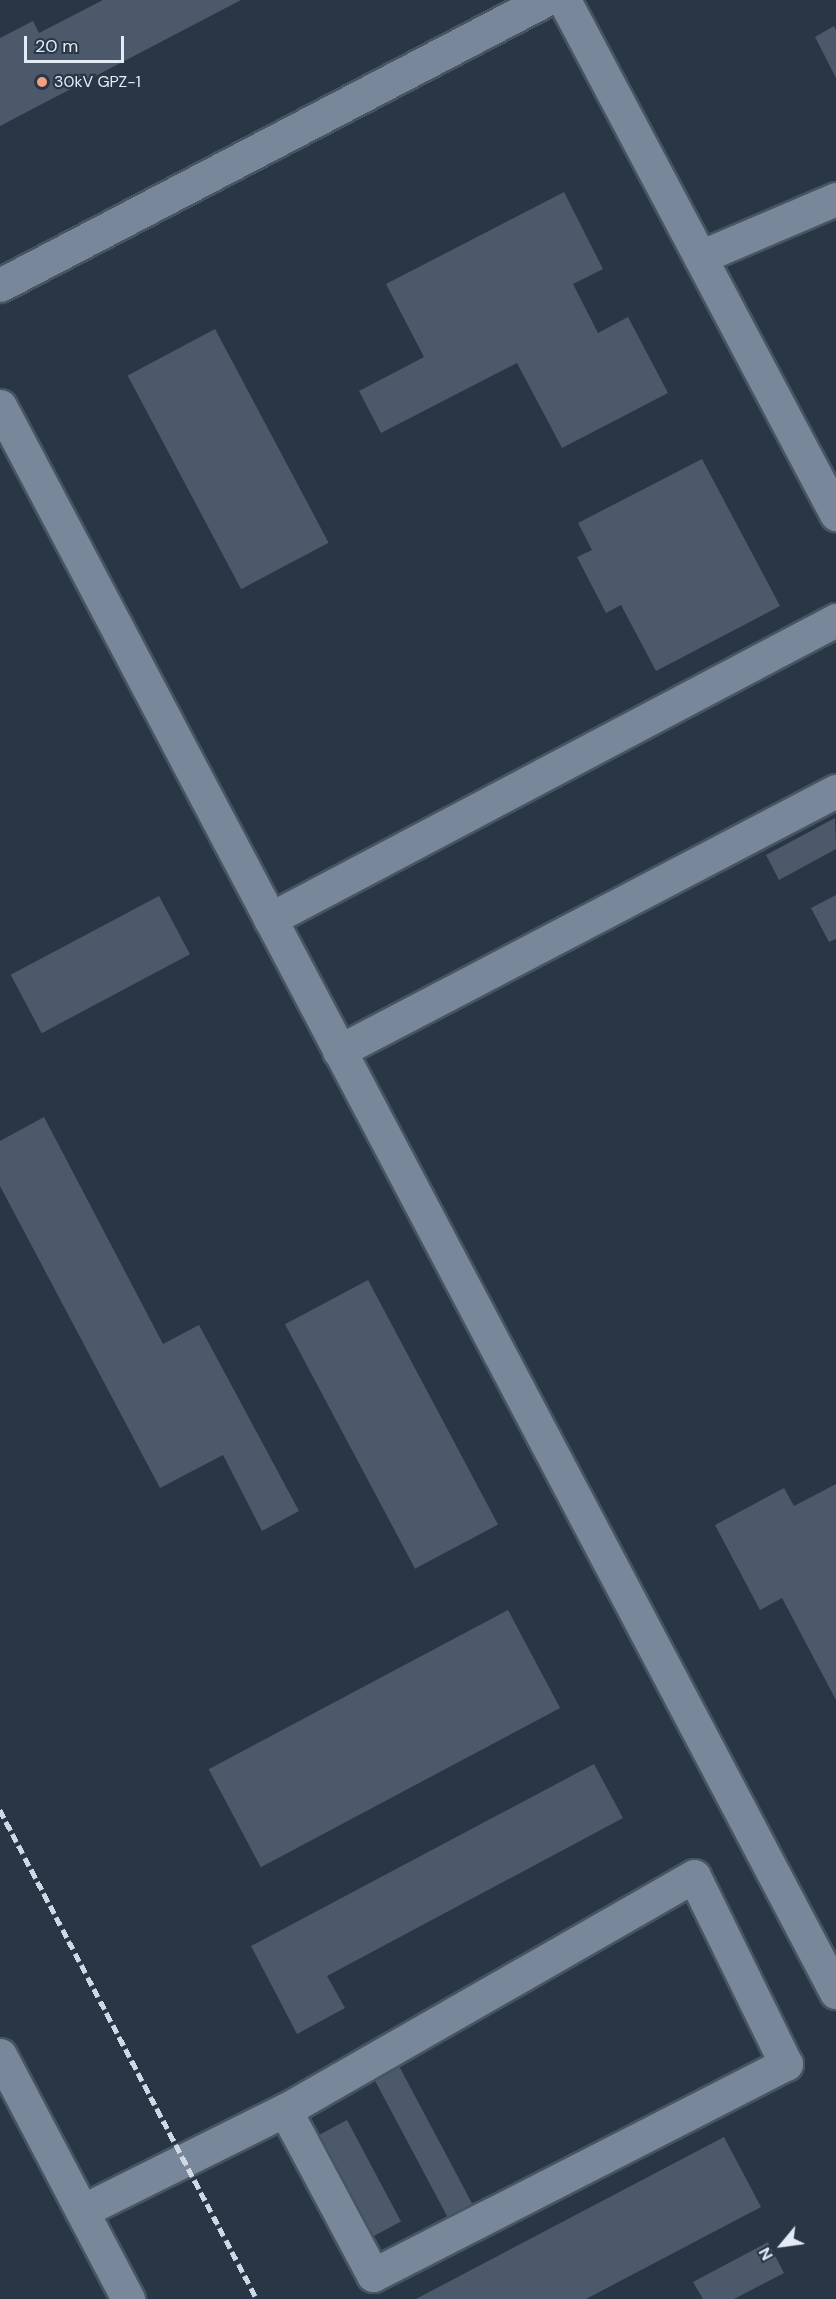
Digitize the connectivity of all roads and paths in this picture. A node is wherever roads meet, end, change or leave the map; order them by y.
1 (545, 0) edge
2 (564, 0) edge
3 (836, 199) edge
4 (700, 257) junction
5 (0, 285) edge
6 (0, 406) edge
7 (836, 514) edge
8 (836, 620) edge
9 (836, 791) edge
10 (270, 919) junction
11 (339, 1051) junction
12 (836, 1992) edge
13 (0, 2055) edge
14 (285, 2110) junction
15 (82, 2211) junction
16 (128, 2299) edge

1 - 5 lane
2 - 4 lane
3 - 4 lane
4 - 7 lane
6 - 10 lane
8 - 10 lane
9 - 11 lane
10 - 11 lane
11 - 12 lane
13 - 15 lane
14 - 14 lane
14 - 15 lane
15 - 16 lane

